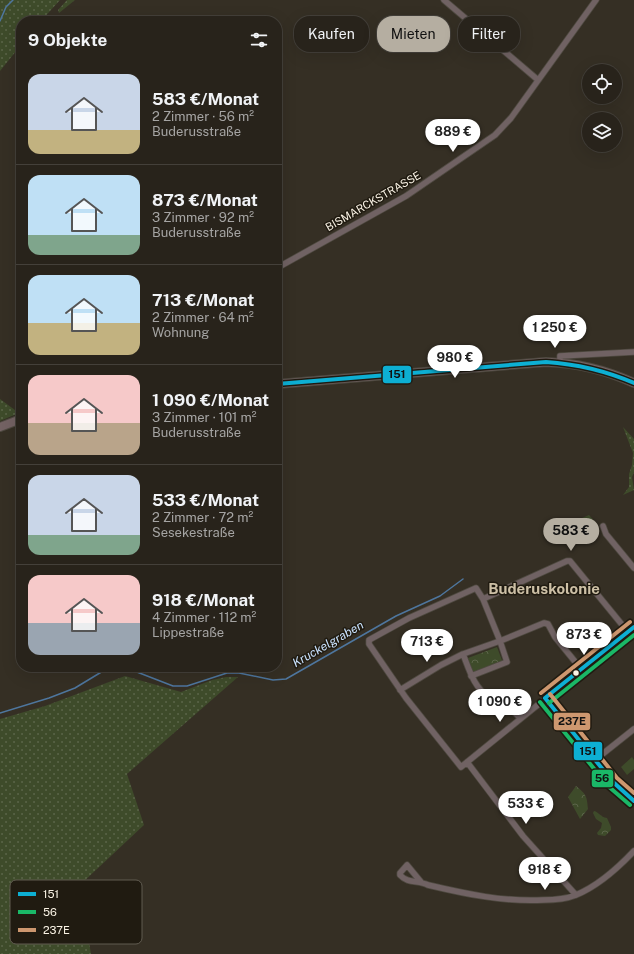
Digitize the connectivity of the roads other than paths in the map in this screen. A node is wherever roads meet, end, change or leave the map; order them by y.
1 (444, 0) edge
2 (596, 0) edge
3 (538, 80) junction
4 (282, 265) edge
5 (634, 352) edge
6 (560, 363) junction
7 (282, 384) edge
8 (634, 384) edge
9 (16, 421) edge
10 (0, 428) edge
11 (603, 526) dead end
12 (634, 568) edge
13 (484, 598) junction
14 (634, 627) edge
15 (628, 632) junction
16 (500, 640) junction
17 (463, 654) junction
18 (581, 669) junction
19 (472, 676) junction
20 (400, 690) junction
21 (545, 698) junction
22 (520, 718) junction
23 (634, 729) edge
24 (595, 760) junction
25 (467, 762) junction
26 (634, 801) edge
27 (634, 851) edge
28 (632, 858) edge
29 (421, 882) dead end
30 (576, 895) junction

1 - 3 street
2 - 3 street, BISMARCKSTRASSE
3 - 4 street, BISMARCKSTRASSE
5 - 6 street
6 - 7 main road
6 - 8 main road
9 - 10 main road
11 - 12 street
13 - 15 street
13 - 16 street
13 - 20 street
14 - 15 street
15 - 18 street
16 - 17 street
16 - 18 street
16 - 19 street
17 - 19 street
17 - 20 street
18 - 21 street
19 - 22 street
20 - 25 street
21 - 22 street
21 - 24 street
22 - 25 street
23 - 24 street
24 - 26 street
25 - 30 street
27 - 28 street
28 - 30 street
29 - 30 street

